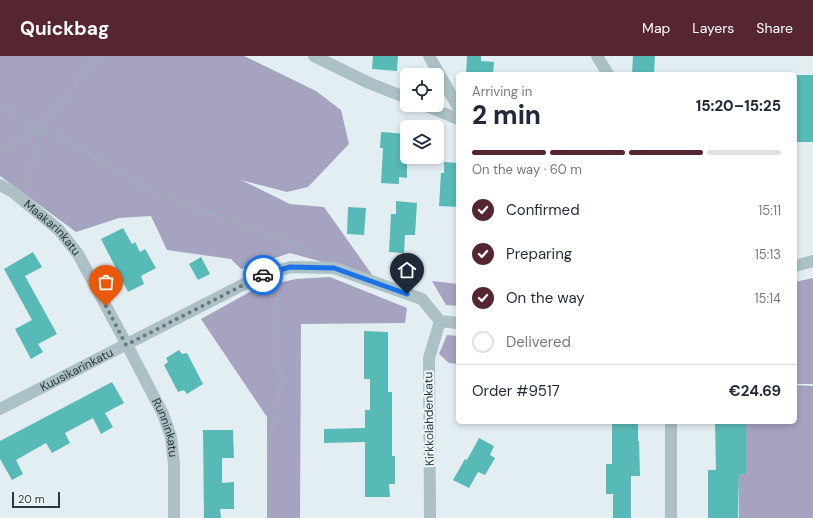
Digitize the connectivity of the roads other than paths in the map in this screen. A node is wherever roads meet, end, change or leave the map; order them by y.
1 (314, 56) edge
2 (429, 56) edge
3 (597, 56) edge
4 (607, 72) edge
5 (400, 95) edge
6 (456, 103) edge
7 (441, 112) edge
8 (456, 118) edge
9 (0, 184) edge
10 (813, 261) edge
11 (797, 265) edge
12 (440, 321) junction
13 (456, 323) edge
14 (126, 345) junction
15 (0, 409) edge
16 (671, 424) edge
17 (174, 518) edge
18 (430, 518) edge
19 (671, 518) edge

1 - 5 street
2 - 6 street
3 - 4 street
7 - 8 street
9 - 14 street, Maakarinkatu
10 - 11 street
12 - 13 street
12 - 14 street, Kuusikarinkatu
12 - 18 street, Kirkkolahdenkatu
14 - 15 street, Kuusikarinkatu
14 - 17 street, Runninkatu
16 - 19 street

